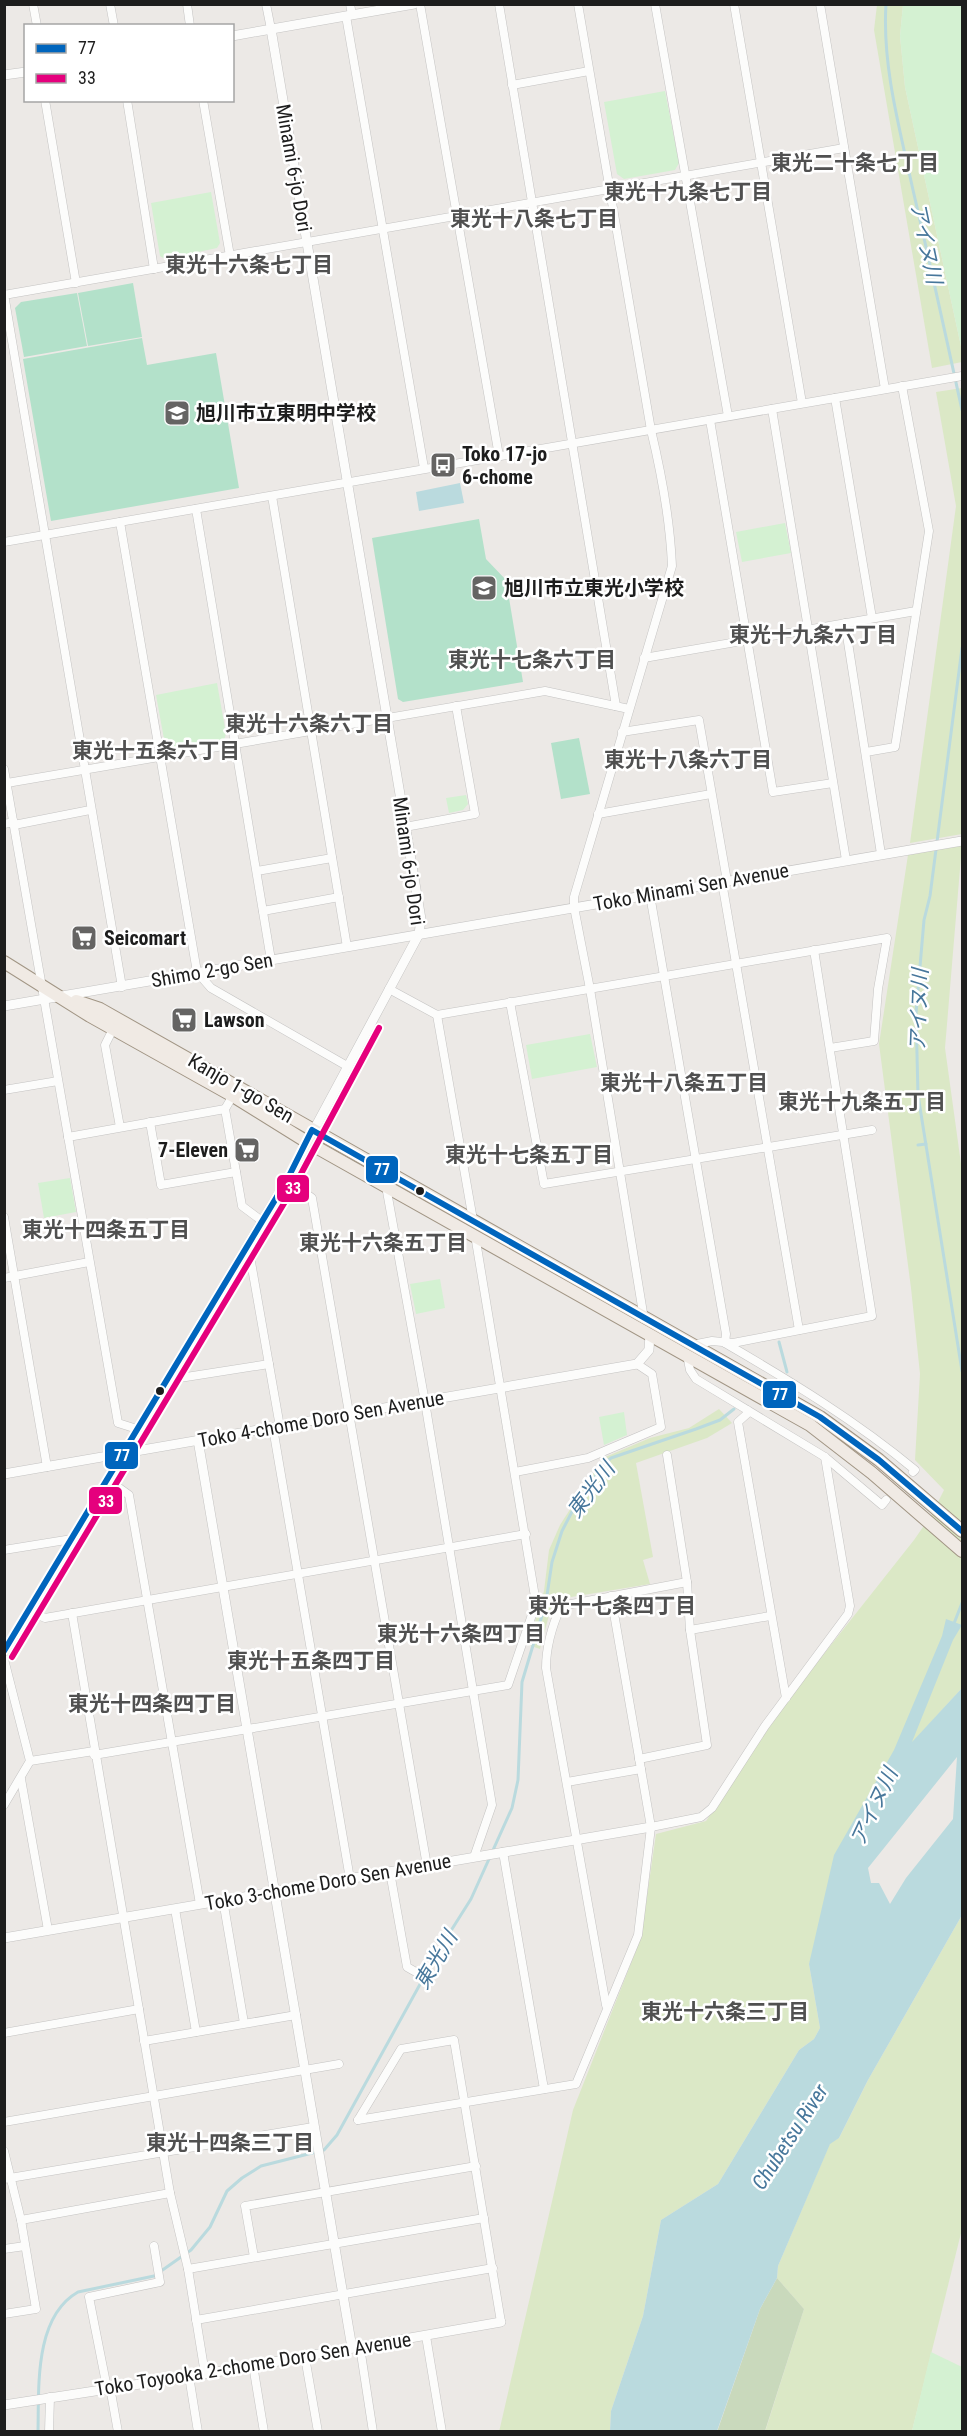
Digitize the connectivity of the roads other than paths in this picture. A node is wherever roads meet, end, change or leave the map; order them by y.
1 (33, 4) edge
2 (110, 4) edge
3 (187, 4) edge
4 (266, 4) edge
5 (350, 4) edge
6 (414, 4) edge
7 (420, 4) edge
8 (499, 4) edge
9 (578, 4) edge
10 (655, 4) edge
11 (734, 4) edge
12 (820, 4) edge
13 (349, 16) junction
14 (37, 24) edge
15 (114, 24) edge
16 (190, 24) edge
17 (271, 29) junction
18 (234, 36) edge
19 (589, 71) junction
20 (24, 72) edge
21 (4, 75) edge
22 (512, 85) junction
23 (45, 102) edge
24 (127, 102) edge
25 (203, 102) edge
26 (844, 148) junction
27 (760, 162) junction
28 (687, 176) junction
29 (609, 189) junction
30 (532, 203) junction
31 (456, 215) junction
32 (383, 228) junction
33 (307, 242) junction
34 (230, 256) junction
35 (154, 269) junction
36 (76, 283) junction
37 (5, 295) edge
38 (963, 376) edge
39 (902, 386) junction
40 (885, 389) junction
41 (835, 398) junction
42 (802, 404) junction
43 (772, 409) junction
44 (728, 416) junction
45 (710, 420) junction
46 (651, 430) junction
47 (574, 443) junction
48 (499, 456) junction
49 (424, 468) junction
50 (347, 482) junction
51 (272, 496) junction
52 (196, 509) junction
53 (120, 522) junction
54 (44, 535) junction
55 (4, 542) edge
56 (915, 611) junction
57 (873, 618) junction
58 (845, 623) junction
59 (809, 629) junction
60 (748, 640) junction
61 (644, 658) junction
62 (456, 706) junction
63 (616, 706) junction
64 (629, 709) junction
65 (387, 718) junction
66 (311, 731) junction
67 (622, 732) junction
68 (235, 744) junction
69 (866, 752) junction
70 (161, 758) junction
71 (4, 769) edge
72 (84, 770) junction
73 (7, 783) junction
74 (833, 783) junction
75 (711, 794) junction
76 (90, 810) junction
77 (598, 814) junction
78 (14, 823) junction
79 (4, 824) edge
80 (405, 826) junction
81 (958, 842) edge
82 (881, 854) junction
83 (332, 858) junction
84 (846, 860) junction
85 (257, 871) junction
86 (724, 881) junction
87 (650, 895) junction
88 (339, 897) junction
89 (574, 907) junction
90 (263, 911) junction
91 (419, 934) junction
92 (347, 947) junction
93 (814, 950) junction
94 (271, 960) junction
95 (4, 962) edge
96 (737, 963) junction
97 (197, 972) junction
98 (664, 976) junction
99 (40, 983) junction
100 (122, 987) junction
101 (389, 989) junction
102 (590, 989) junction
103 (60, 996) junction
104 (43, 999) junction
105 (510, 1002) junction
106 (4, 1006) edge
107 (437, 1015) junction
108 (113, 1029) junction
109 (830, 1048) junction
110 (347, 1066) junction
111 (58, 1081) junction
112 (4, 1090) edge
113 (235, 1091) junction
114 (225, 1109) junction
115 (150, 1122) junction
116 (120, 1127) junction
117 (312, 1130) junction
118 (872, 1130) dead end
119 (844, 1135) junction
120 (68, 1137) junction
121 (307, 1142) junction
122 (768, 1148) junction
123 (696, 1160) junction
124 (236, 1172) junction
125 (620, 1173) junction
126 (287, 1180) junction
127 (390, 1182) junction
128 (4, 1217) edge
129 (262, 1221) junction
130 (473, 1221) junction
131 (475, 1237) junction
132 (247, 1244) junction
133 (89, 1262) junction
134 (15, 1276) junction
135 (4, 1278) edge
136 (644, 1319) junction
137 (800, 1330) junction
138 (650, 1334) junction
139 (725, 1344) junction
140 (689, 1350) junction
141 (269, 1364) junction
142 (637, 1364) junction
143 (167, 1380) junction
144 (501, 1389) junction
145 (425, 1402) junction
146 (747, 1410) junction
147 (350, 1414) junction
148 (277, 1427) junction
149 (137, 1430) junction
150 (198, 1440) junction
151 (123, 1454) junction
152 (667, 1455) dead end
153 (825, 1457) junction
154 (47, 1467) junction
155 (914, 1471) dead end
156 (515, 1472) junction
157 (4, 1474) edge
158 (108, 1480) junction
159 (884, 1503) dead end
160 (963, 1531) edge
161 (526, 1534) junction
162 (72, 1539) junction
163 (448, 1547) junction
164 (4, 1550) edge
165 (963, 1551) edge
166 (374, 1560) junction
167 (299, 1574) junction
168 (687, 1582) junction
169 (222, 1586) junction
170 (610, 1596) junction
171 (147, 1600) junction
172 (29, 1611) junction
173 (72, 1613) junction
174 (770, 1616) junction
175 (690, 1630) junction
176 (4, 1652) edge
177 (4, 1659) edge
178 (473, 1691) junction
179 (786, 1698) junction
180 (398, 1704) junction
181 (322, 1717) junction
182 (247, 1730) junction
183 (172, 1743) junction
184 (94, 1753) junction
185 (639, 1759) junction
186 (30, 1761) junction
187 (641, 1769) junction
188 (21, 1779) junction
189 (567, 1782) junction
190 (4, 1805) edge
191 (651, 1827) junction
192 (576, 1839) junction
193 (500, 1853) junction
194 (478, 1856) junction
195 (427, 1866) junction
196 (390, 1872) junction
197 (350, 1879) junction
198 (275, 1891) junction
199 (224, 1900) junction
200 (200, 1904) junction
201 (175, 1909) junction
202 (123, 1917) junction
203 (48, 1930) junction
204 (4, 1938) edge
205 (414, 1971) dead end
206 (607, 2007) junction
207 (139, 2009) junction
208 (296, 2015) junction
209 (244, 2023) junction
210 (196, 2032) junction
211 (4, 2033) edge
212 (144, 2041) junction
213 (339, 2064) dead end
214 (305, 2071) junction
215 (544, 2089) junction
216 (154, 2096) junction
217 (466, 2103) junction
218 (4, 2122) edge
219 (314, 2132) junction
220 (4, 2151) edge
221 (163, 2152) junction
222 (476, 2166) junction
223 (8, 2178) edge
224 (170, 2193) junction
225 (325, 2193) junction
226 (484, 2218) junction
227 (21, 2220) junction
228 (334, 2244) junction
229 (25, 2246) junction
230 (154, 2246) dead end
231 (4, 2250) edge
232 (254, 2258) junction
233 (187, 2265) junction
234 (494, 2268) junction
235 (343, 2295) junction
236 (4, 2314) edge
237 (196, 2320) junction
238 (501, 2322) joint
239 (426, 2336) junction
240 (356, 2348) junction
241 (305, 2357) junction
242 (253, 2366) junction
243 (205, 2373) junction
244 (189, 2376) junction
245 (108, 2388) junction
246 (42, 2399) junction
247 (4, 2405) edge
248 (50, 2432) edge
249 (118, 2432) edge
250 (198, 2432) edge
251 (264, 2432) edge
252 (318, 2432) edge
253 (373, 2432) edge
254 (442, 2432) edge

1 - 14 street
2 - 15 street
3 - 16 street
4 - 17 street, Minami 6-jo Dori
5 - 13 street
6 - 13 street
7 - 31 street
8 - 22 street
9 - 19 street
10 - 28 street
11 - 27 street
12 - 26 street
13 - 17 street
13 - 32 street
17 - 18 street
17 - 33 street, Minami 6-jo Dori
19 - 22 street
19 - 29 street
20 - 21 street
22 - 30 street
23 - 36 street
24 - 35 street
25 - 34 street
26 - 27 street
26 - 40 street
27 - 28 street
27 - 42 street
28 - 29 street
28 - 44 street
29 - 30 street
29 - 46 street
30 - 31 street
30 - 47 street
31 - 32 street
31 - 48 street
32 - 33 street
32 - 49 street
33 - 34 street
33 - 50 street, Minami 6-jo Dori
34 - 35 street
35 - 36 street
36 - 37 street
37 - 54 street
38 - 39 street
39 - 40 street
39 - 56 street
40 - 41 street
41 - 42 street
41 - 57 street
42 - 43 street
43 - 44 street
43 - 59 street
44 - 45 street
45 - 46 street
45 - 60 street
46 - 47 street
46 - 61 street
47 - 48 street
47 - 63 street
48 - 49 street
49 - 50 street
50 - 51 street
50 - 65 street, Minami 6-jo Dori
51 - 52 street
51 - 66 street
52 - 53 street
52 - 68 street
53 - 54 street
53 - 70 street
54 - 55 street
54 - 72 street
56 - 57 street
56 - 69 street
57 - 58 street
58 - 59 street
58 - 69 street
59 - 60 street
59 - 74 street
60 - 61 street
60 - 74 street
61 - 64 street
62 - 63 street
62 - 65 street
62 - 80 street
63 - 64 street
64 - 67 street
65 - 66 street
65 - 80 street, Minami 6-jo Dori
66 - 68 street
66 - 83 street
67 - 75 street
67 - 77 street
68 - 70 street
68 - 85 street
69 - 82 street
70 - 72 street
70 - 97 street
71 - 73 street
72 - 73 street
72 - 76 street
73 - 78 street
74 - 84 street
75 - 77 street
75 - 86 street
76 - 78 street
76 - 100 street
77 - 89 street
78 - 79 street
78 - 99 street
80 - 91 street, Minami 6-jo Dori
81 - 82 street, Toko Minami Sen Avenue
82 - 84 street, Toko Minami Sen Avenue
83 - 85 street
83 - 88 street
84 - 86 street, Toko Minami Sen Avenue
85 - 90 street
86 - 87 street, Toko Minami Sen Avenue
86 - 96 street
87 - 89 street, Toko Minami Sen Avenue
87 - 98 street
88 - 90 street
88 - 92 street
89 - 91 street, Toko Minami Sen Avenue
89 - 102 street
90 - 94 street
91 - 92 street, Shimo 2-go Sen
91 - 101 street, Minami 6-jo Dori
92 - 94 street, Shimo 2-go Sen
93 - 96 street
93 - 109 street
93 - 109 street
94 - 97 street, Shimo 2-go Sen
95 - 99 main road, Kanjo 1-go Sen
96 - 98 street
96 - 122 street
97 - 100 street, Shimo 2-go Sen
97 - 110 street
98 - 102 street
98 - 123 street
99 - 103 main road, Kanjo 1-go Sen
99 - 104 street
100 - 103 street, Shimo 2-go Sen
101 - 107 street
101 - 110 street, Minami 6-jo Dori
102 - 105 street
102 - 125 street
103 - 104 street, Shimo 2-go Sen
103 - 108 main road, Kanjo 1-go Sen
103 - 113 main road, Kanjo 1-go Sen
104 - 106 street, Shimo 2-go Sen
104 - 111 street
105 - 107 street
105 - 125 street
107 - 130 street
108 - 113 main road, Kanjo 1-go Sen
108 - 116 street
109 - 119 street
110 - 117 street, Minami 6-jo Dori
111 - 112 street
111 - 120 street
113 - 114 street
113 - 117 main road, Kanjo 1-go Sen
113 - 121 main road, Kanjo 1-go Sen
114 - 115 street
114 - 124 street
115 - 116 street
115 - 124 street
116 - 120 street
117 - 121 street, Minami 6-jo Dori
117 - 127 main road, Kanjo 1-go Sen
118 - 119 street
119 - 122 street
119 - 137 street
120 - 133 street
121 - 126 street, Minami 6-jo Dori
121 - 127 main road, Kanjo 1-go Sen
122 - 123 street
122 - 137 street
123 - 125 street
123 - 139 street
124 - 129 street
125 - 136 street
126 - 129 street, Minami 6-jo Dori
126 - 147 street
127 - 130 main road, Kanjo 1-go Sen
127 - 131 main road, Kanjo 1-go Sen
127 - 145 street
128 - 134 street
129 - 132 street, Minami 6-jo Dori
130 - 131 street
130 - 136 main road, Kanjo 1-go Sen
131 - 138 main road, Kanjo 1-go Sen
131 - 144 street
132 - 141 street
132 - 143 street, Minami 6-jo Dori
133 - 134 street
133 - 149 street
134 - 135 street
134 - 154 street
136 - 138 street
136 - 140 main road, Kanjo 1-go Sen
137 - 139 street
138 - 140 main road, Kanjo 1-go Sen
138 - 142 street
139 - 140 street
139 - 155 street
140 - 146 street
140 - 160 main road, Kanjo 1-go Sen
140 - 165 main road, Kanjo 1-go Sen
141 - 143 street
141 - 148 street
142 - 144 street, Toko 4-chome Doro Sen Avenue
142 - 156 street
143 - 149 street, Minami 6-jo Dori
144 - 145 street, Toko 4-chome Doro Sen Avenue
144 - 156 street
145 - 147 street, Toko 4-chome Doro Sen Avenue
145 - 163 street
146 - 153 street
146 - 174 street
147 - 148 street, Toko 4-chome Doro Sen Avenue
147 - 166 street
148 - 150 street, Toko 4-chome Doro Sen Avenue
148 - 167 street
149 - 151 street, Minami 6-jo Dori
150 - 151 street, Toko 4-chome Doro Sen Avenue
150 - 169 street
151 - 154 street, Toko 4-chome Doro Sen Avenue
151 - 158 street, Minami 6-jo Dori
152 - 168 street
153 - 159 street
153 - 179 street
154 - 157 street, Toko 4-chome Doro Sen Avenue
156 - 161 street
158 - 162 street, Minami 6-jo Dori
158 - 171 street
161 - 163 street
161 - 178 street
162 - 164 street
162 - 172 street, Minami 6-jo Dori
163 - 166 street
163 - 178 street
166 - 167 street
166 - 180 street
167 - 169 street
167 - 181 street
168 - 170 street
168 - 175 street
169 - 171 street
169 - 182 street
170 - 185 street
170 - 189 street
171 - 173 street
171 - 183 street
172 - 173 street
172 - 176 street, Minami 6-jo Dori
173 - 184 street
174 - 175 street
174 - 179 street
175 - 185 street
177 - 186 street
178 - 180 street
178 - 194 street
179 - 191 street
180 - 181 street
180 - 195 street
181 - 182 street
181 - 197 street
182 - 183 street
182 - 198 street
183 - 184 street
183 - 200 street
184 - 186 street
184 - 202 street
185 - 187 street
186 - 188 street
187 - 189 street
187 - 191 street
188 - 190 street
188 - 203 street
189 - 192 street
191 - 192 street, Toko 3-chome Doro Sen Avenue
191 - 206 street
192 - 193 street, Toko 3-chome Doro Sen Avenue
192 - 206 street
193 - 194 street, Toko 3-chome Doro Sen Avenue
193 - 215 street
194 - 195 street, Toko 3-chome Doro Sen Avenue
195 - 196 street, Toko 3-chome Doro Sen Avenue
196 - 197 street, Toko 3-chome Doro Sen Avenue
196 - 205 street
197 - 198 street, Toko 3-chome Doro Sen Avenue
198 - 199 street, Toko 3-chome Doro Sen Avenue
198 - 208 street
199 - 200 street, Toko 3-chome Doro Sen Avenue
199 - 209 street
200 - 201 street, Toko 3-chome Doro Sen Avenue
201 - 202 street, Toko 3-chome Doro Sen Avenue
201 - 210 street
202 - 203 street, Toko 3-chome Doro Sen Avenue
202 - 207 street
203 - 204 street, Toko 3-chome Doro Sen Avenue
206 - 215 street
207 - 211 street
207 - 212 street
208 - 209 street
208 - 214 street
209 - 210 street
210 - 212 street
212 - 216 street
213 - 214 street
214 - 216 street
214 - 219 street
215 - 217 street
216 - 218 street
216 - 221 street
217 - 217 street
217 - 222 street
219 - 221 street
219 - 225 street
220 - 223 street
221 - 223 street
221 - 224 street
222 - 225 street
222 - 226 street
223 - 227 street
224 - 227 street
224 - 233 street
225 - 228 street
225 - 232 street
226 - 228 street
226 - 234 street
227 - 229 street
228 - 232 street
228 - 235 street
229 - 231 street
229 - 236 street
230 - 245 street
232 - 233 street
233 - 237 street
234 - 235 street
234 - 238 street
235 - 237 street
235 - 240 street
237 - 243 street
238 - 239 street, Toko Toyooka 2-chome Doro Sen Avenue
239 - 240 street, Toko Toyooka 2-chome Doro Sen Avenue
239 - 254 street
240 - 241 street, Toko Toyooka 2-chome Doro Sen Avenue
240 - 253 street
241 - 242 street, Toko Toyooka 2-chome Doro Sen Avenue
241 - 252 street
242 - 243 street, Toko Toyooka 2-chome Doro Sen Avenue
242 - 251 street
243 - 244 street, Toko Toyooka 2-chome Doro Sen Avenue
244 - 245 street, Toko Toyooka 2-chome Doro Sen Avenue
244 - 250 street
245 - 246 street, Toko Toyooka 2-chome Doro Sen Avenue
245 - 249 street
246 - 247 street, Toko Toyooka 2-chome Doro Sen Avenue
246 - 248 street

